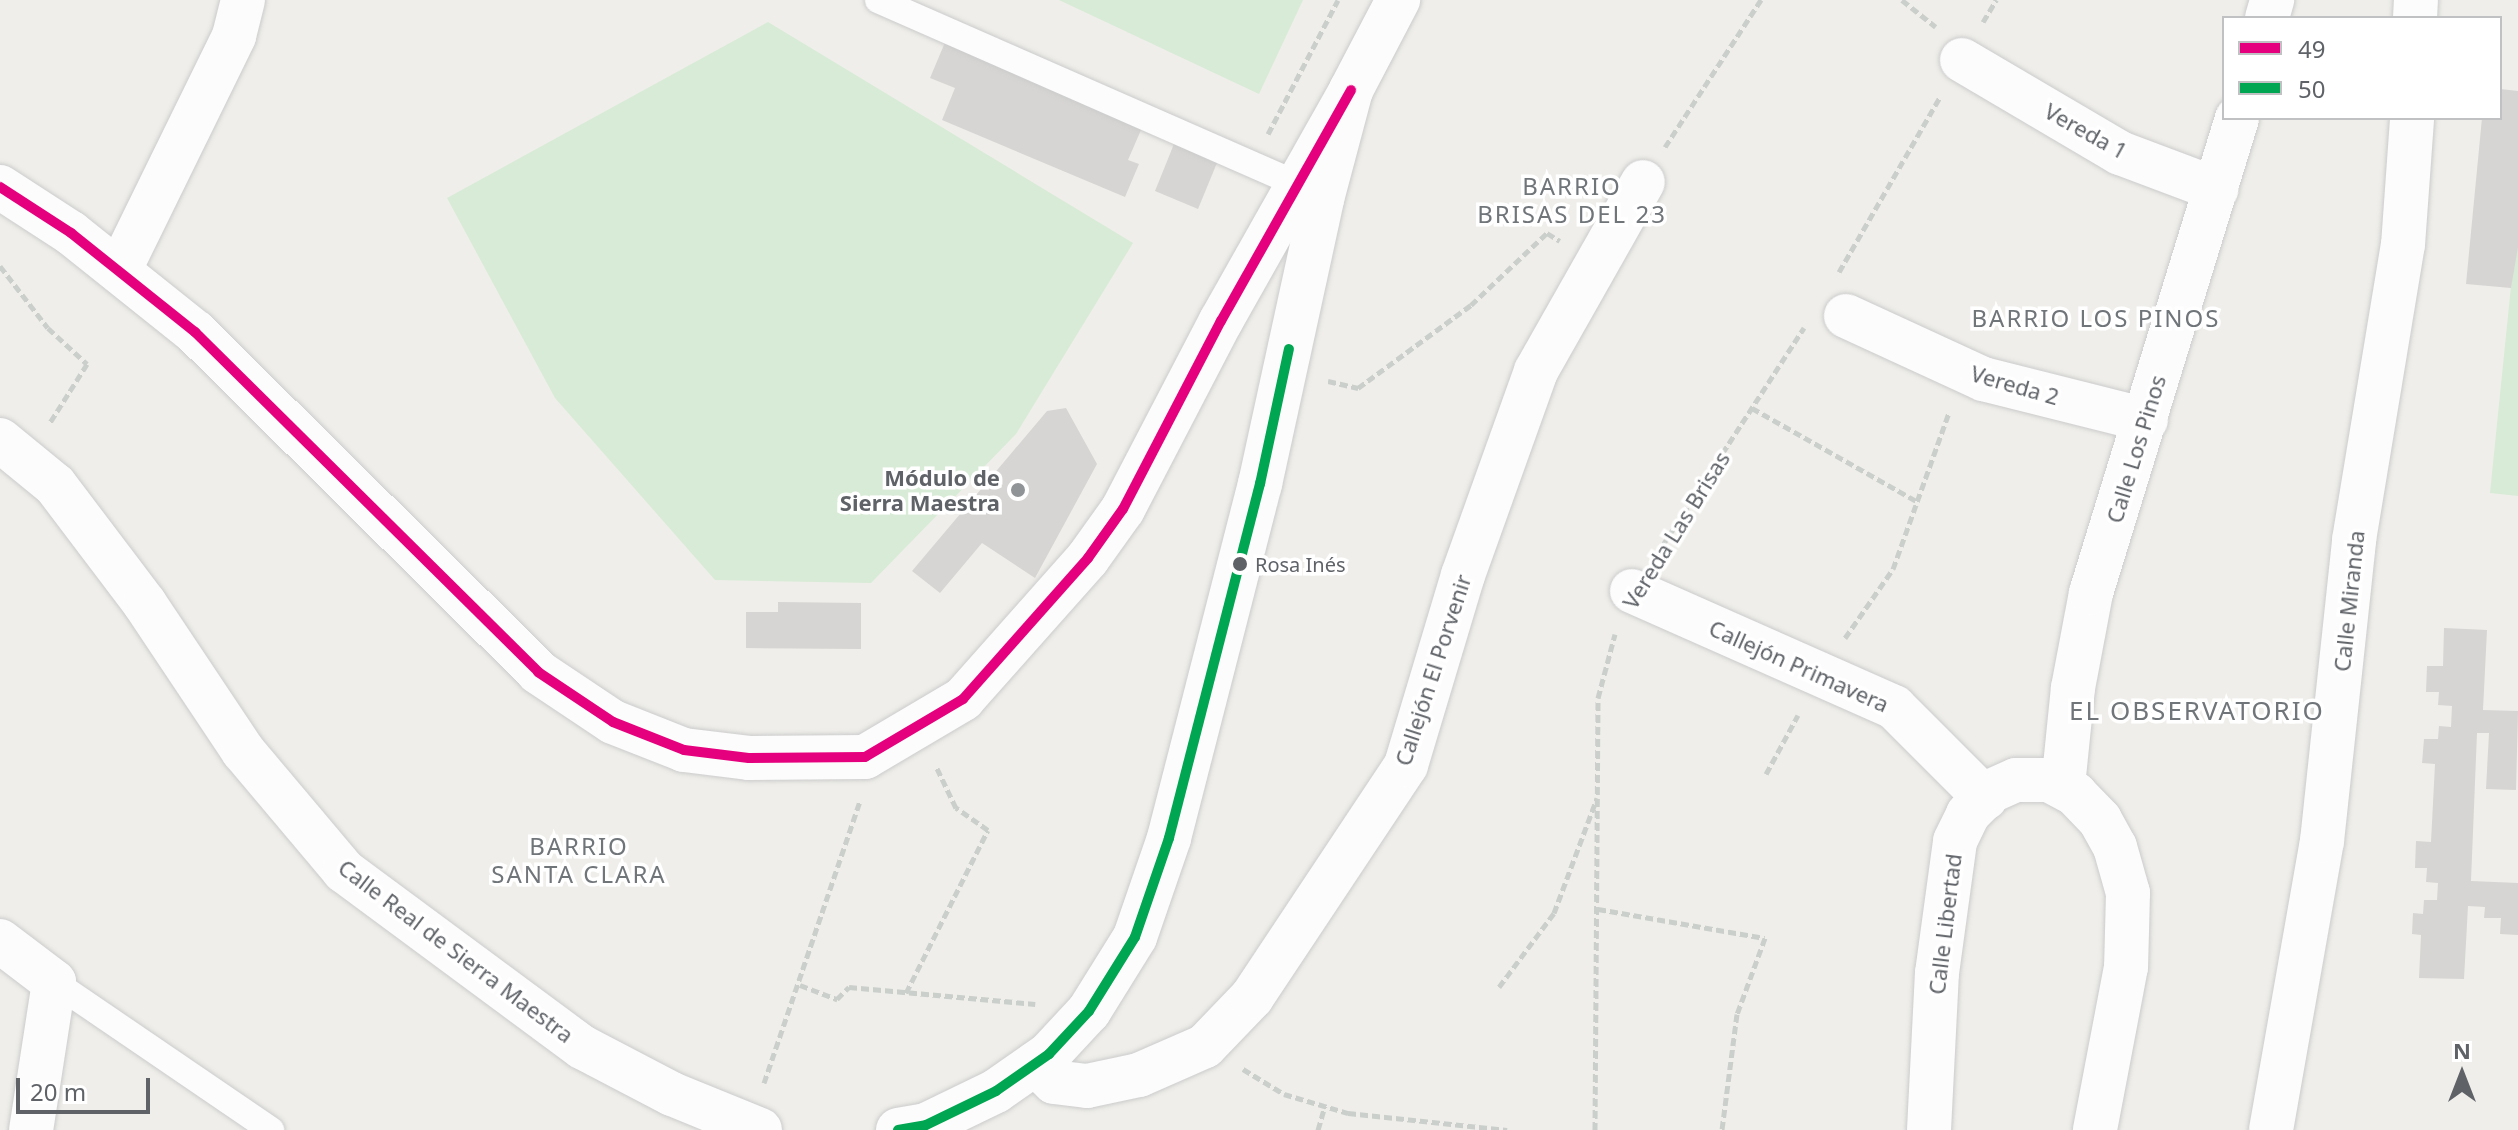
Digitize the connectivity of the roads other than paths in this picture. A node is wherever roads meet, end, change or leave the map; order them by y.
1 (243, 0) edge
2 (878, 0) edge
3 (1398, 0) edge
4 (1962, 60) road end
5 (1351, 90) junction
6 (2236, 120) edge
7 (2412, 120) edge
8 (1643, 182) road end
9 (1297, 184) junction
10 (0, 187) edge
11 (2216, 189) junction
12 (119, 271) junction
13 (1832, 302) road end
14 (2146, 420) junction
15 (13, 450) edge
16 (1632, 591) road end
17 (2063, 786) junction
18 (1985, 798) junction
19 (0, 941) edge
20 (54, 982) junction
21 (1035, 1064) junction
22 (754, 1128) edge
23 (31, 1130) edge
24 (271, 1130) edge
25 (898, 1130) edge
26 (1929, 1130) edge
27 (2095, 1130) edge
28 (2271, 1130) edge

1 - 12 street
2 - 9 lane
3 - 5 street
4 - 11 street, Vereda 1
5 - 9 street
5 - 21 street
6 - 11 street, Calle Los Pinos
7 - 28 street, Calle Miranda
8 - 21 street, Callejón El Porvenir
9 - 12 street
10 - 12 street
11 - 14 street, Calle Los Pinos
13 - 14 street, Vereda 2
14 - 17 street, Calle Los Pinos
15 - 22 street, Calle Real de Sierra Maestra
16 - 18 street, Callejón Primavera
17 - 18 street, Calle Libertad
17 - 27 street
18 - 26 street, Calle Libertad
19 - 20 street
20 - 23 street
20 - 24 lane
21 - 25 street

